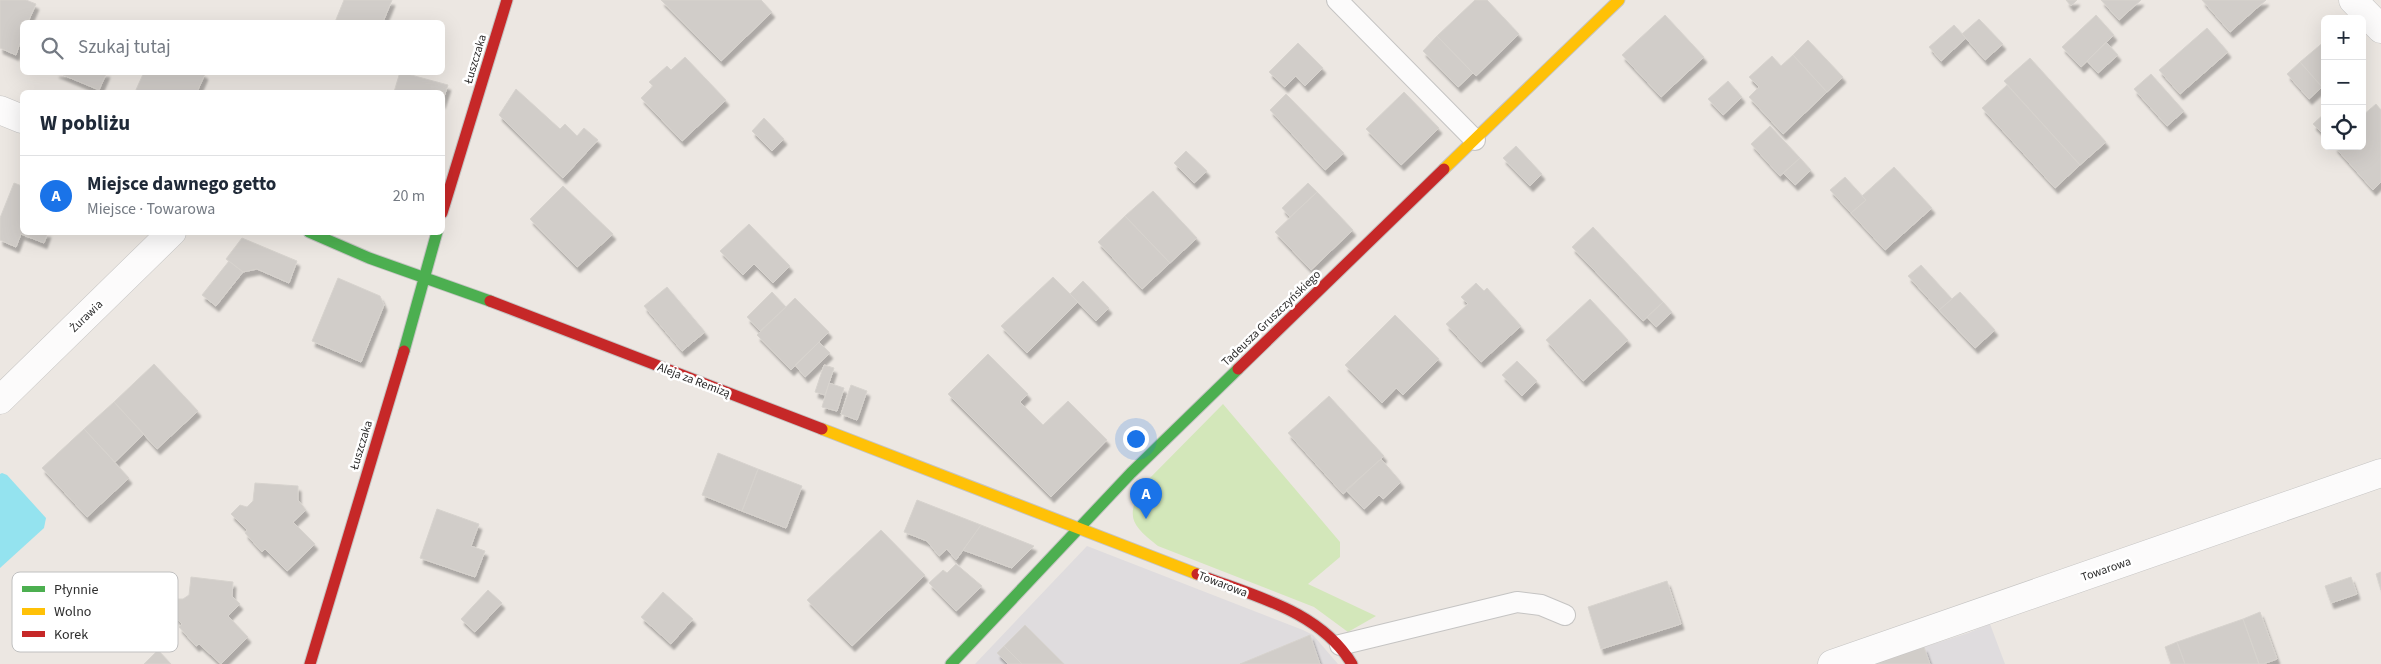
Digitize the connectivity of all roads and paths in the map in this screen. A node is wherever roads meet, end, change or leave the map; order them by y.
1 (507, 0) edge
2 (1337, 0) edge
3 (1619, 0) edge
4 (2353, 0) edge
5 (2381, 29) edge
6 (0, 110) edge
7 (20, 118) edge
8 (1474, 140) junction
9 (445, 203) edge
10 (169, 235) edge
11 (316, 235) edge
12 (436, 235) edge
13 (426, 277) junction
14 (0, 400) edge
15 (2381, 473) edge
16 (1078, 528) junction
17 (1565, 615) dead end
18 (1340, 645) junction
19 (310, 664) edge
20 (951, 664) edge
21 (1352, 664) edge
22 (1832, 664) edge

1 - 9 street, Łuszczaka
2 - 8 lane
3 - 8 street, Tadeusza Gruszczyńskiego
4 - 5 street
6 - 7 street
8 - 16 street, Tadeusza Gruszczyńskiego
10 - 14 street, Żurawia
11 - 13 street, Aleja za Remizą
12 - 13 street, Łuszczaka
13 - 16 street, Aleja za Remizą
13 - 19 street, Łuszczaka
15 - 22 street, Towarowa
16 - 18 street, Towarowa
16 - 20 street, Tadeusza Gruszczyńskiego
17 - 18 lane
18 - 21 street, Towarowa

